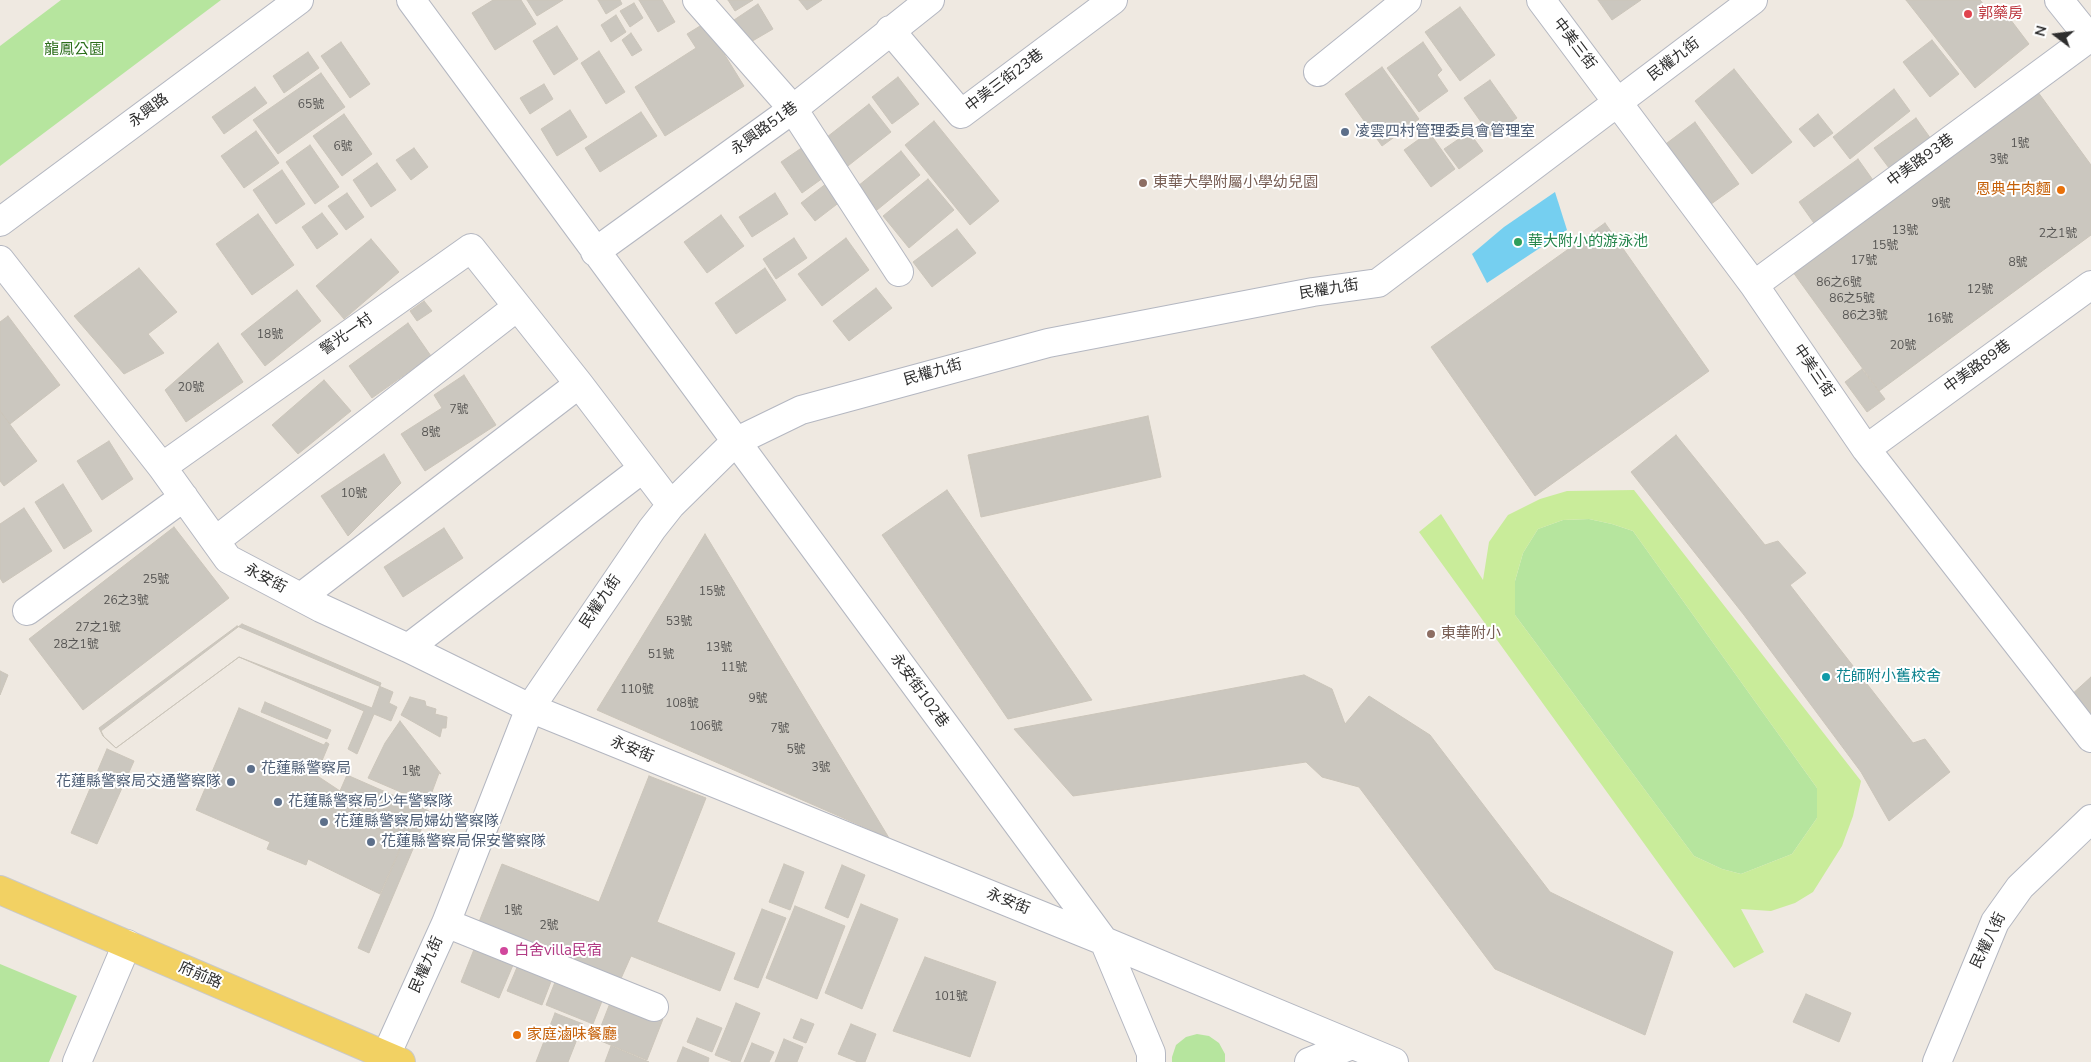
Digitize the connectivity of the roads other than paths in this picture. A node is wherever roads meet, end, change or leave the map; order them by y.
1 (299, 0) edge
2 (411, 0) edge
3 (697, 0) edge
4 (930, 0) edge
5 (1113, 0) edge
6 (1407, 0) edge
7 (1541, 0) edge
8 (1753, 0) edge
9 (2059, 0) edge
10 (890, 30) junction
11 (2090, 39) edge
12 (1318, 72) dead end
13 (1618, 103) junction
14 (793, 109) junction
15 (0, 222) edge
16 (595, 252) junction
17 (0, 260) edge
18 (899, 272) dead end
19 (1754, 284) junction
20 (2091, 285) edge
21 (517, 307) junction
22 (579, 384) junction
23 (735, 442) junction
24 (1866, 449) junction
25 (162, 467) junction
26 (642, 469) junction
27 (184, 497) junction
28 (671, 505) junction
29 (215, 541) junction
30 (301, 597) junction
31 (27, 611) dead end
32 (408, 648) junction
33 (530, 708) junction
34 (2091, 738) edge
35 (2091, 818) edge
36 (0, 890) edge
37 (446, 923) junction
38 (1104, 941) junction
39 (127, 944) junction
40 (654, 1007) dead end
41 (1352, 1045) junction
42 (390, 1060) edge
43 (77, 1062) edge
44 (1151, 1062) edge
45 (1309, 1062) edge
46 (1394, 1062) edge
47 (1937, 1062) edge

1 - 15 street, 永興路
2 - 16 street
3 - 14 street
4 - 10 street, 永興路51巷
5 - 10 street, 中美三街23巷
6 - 12 street
7 - 13 street, 中美三街
8 - 13 street, 民權九街
9 - 11 street
10 - 14 street, 永興路51巷
11 - 19 street, 中美路93巷
13 - 19 street, 中美三街
13 - 23 street, 民權九街
14 - 16 street, 永興路51巷
14 - 18 street
16 - 23 street
17 - 25 street, 永安街
19 - 24 street, 中美三街
20 - 24 street, 中美路89巷
21 - 22 street, 警光一村
21 - 25 street, 警光一村
21 - 29 street
22 - 26 street, 警光一村
22 - 30 street
23 - 28 street, 民權九街
23 - 38 street, 永安街102巷
24 - 34 street, 中美三街
25 - 27 street, 永安街
26 - 28 street, 警光一村
26 - 32 street
27 - 29 street, 永安街
27 - 31 street
28 - 33 street, 民權九街
29 - 30 street, 永安街
30 - 32 street, 永安街
32 - 33 street, 永安街
33 - 37 street, 民權九街
33 - 38 street, 永安街
35 - 47 street, 民權八街
36 - 39 main road, 府前路
37 - 40 street
37 - 42 street, 民權九街
38 - 41 street, 永安街
38 - 44 street, 永安街102巷
39 - 42 main road, 府前路
39 - 43 street
41 - 45 street
41 - 46 street, 永安街

